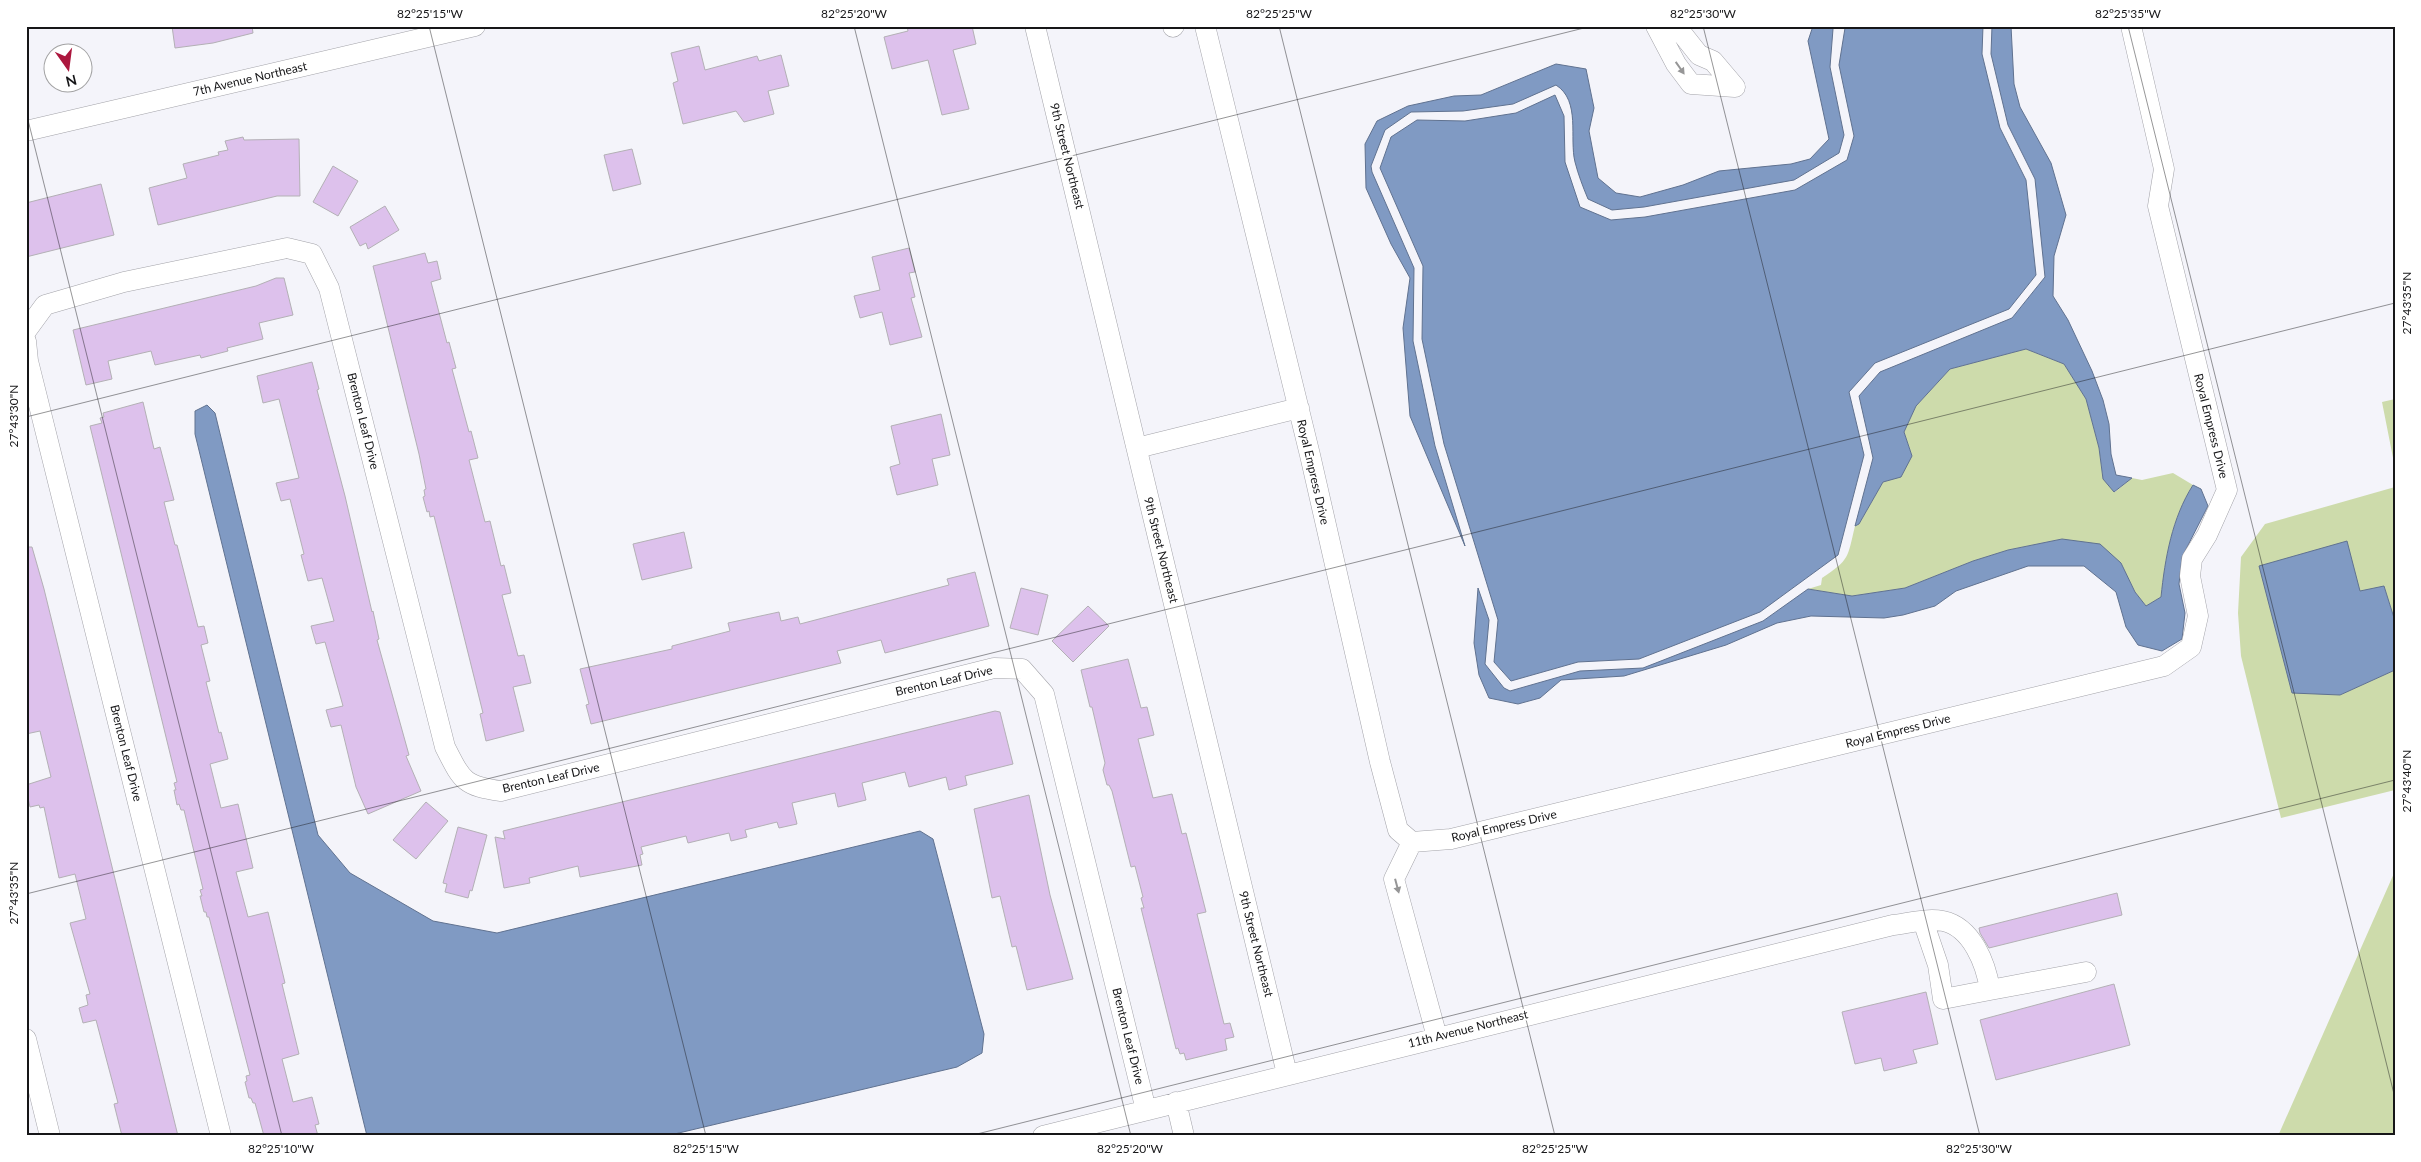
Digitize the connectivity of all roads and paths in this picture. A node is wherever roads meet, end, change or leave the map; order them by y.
1 (475, 26) edge
2 (1035, 26) edge
3 (1205, 26) edge
4 (1656, 26) edge
5 (1676, 26) edge
6 (2131, 26) edge
7 (26, 131) edge
8 (26, 331) edge
9 (26, 341) edge
10 (1298, 408) junction
11 (1137, 448) junction
12 (1412, 842) junction
13 (1923, 921) junction
14 (2086, 972) dead end
15 (1990, 990) junction
16 (1437, 1037) junction
17 (26, 1039) edge
18 (1287, 1074) junction
19 (1176, 1102) junction
20 (1146, 1110) junction
21 (50, 1136) edge
22 (221, 1136) edge
23 (1043, 1136) edge
24 (1184, 1136) edge

1 - 7 street, 7th Avenue Northeast
2 - 11 street, 9th Street Northeast
3 - 10 street, Royal Empress Drive
4 -> 5 street
6 - 12 street, Royal Empress Drive
8 - 20 street, Brenton Leaf Drive
9 - 22 street, Brenton Leaf Drive
10 - 11 street, Royal Empress Drive
10 - 12 street, Royal Empress Drive
11 - 18 street, 9th Street Northeast
12 -> 16 street
13 - 15 street, 11th Avenue Northeast
13 - 15 street
13 - 16 street, 11th Avenue Northeast
14 - 15 street
16 - 18 street, 11th Avenue Northeast
17 - 21 street
18 - 19 street, 11th Avenue Northeast
19 - 20 street, 11th Avenue Northeast
19 - 24 street
20 - 23 street, 11th Avenue Northeast

